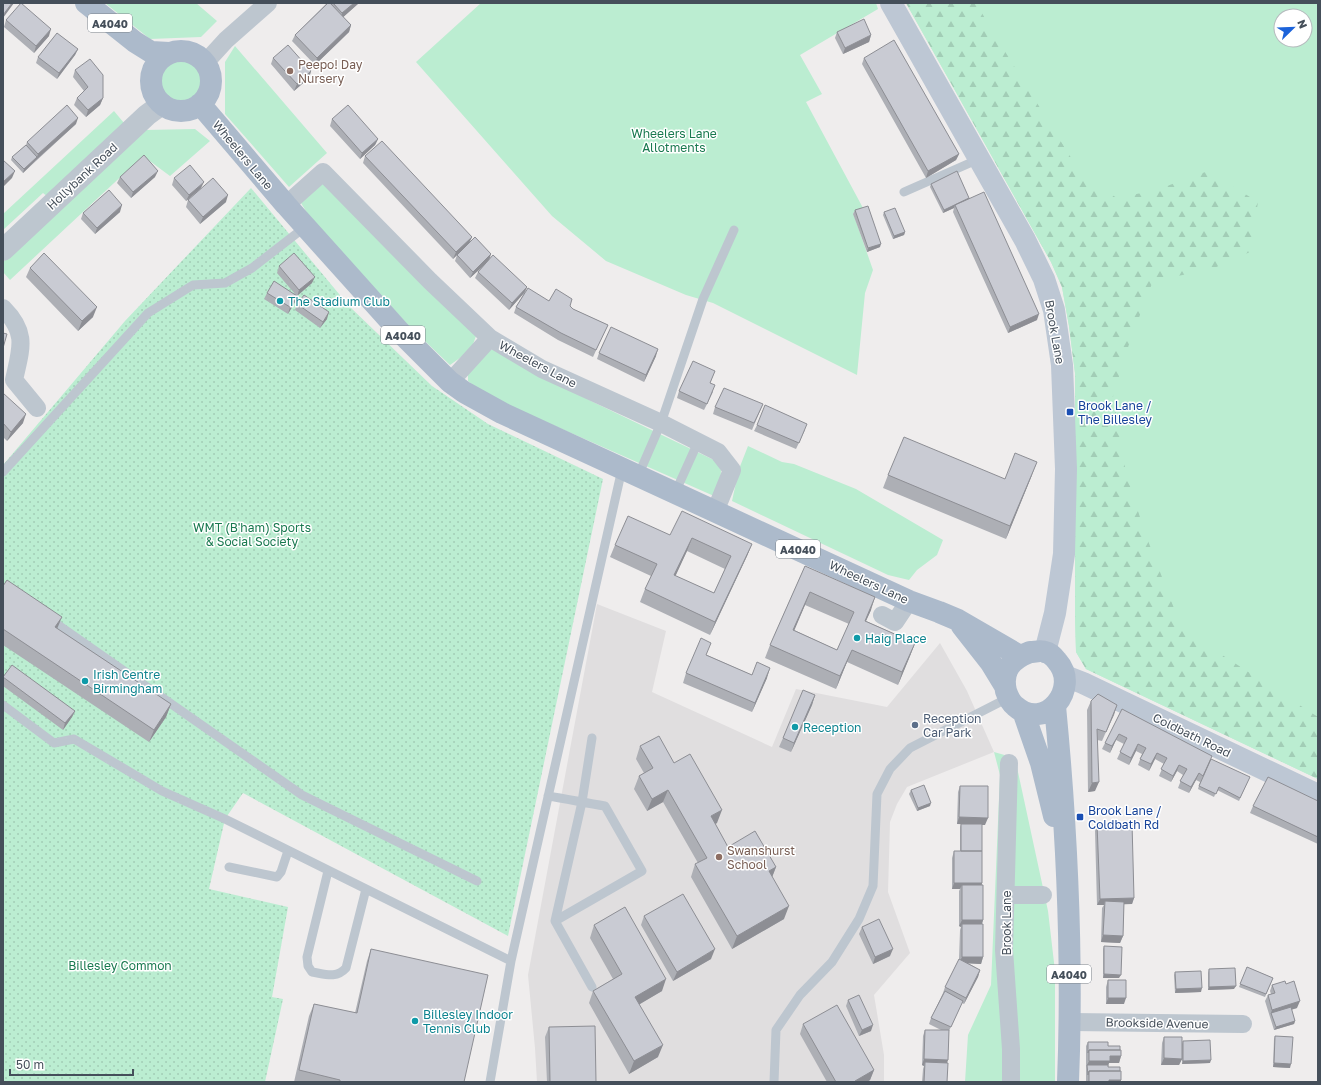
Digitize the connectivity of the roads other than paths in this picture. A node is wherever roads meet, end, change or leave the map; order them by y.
1 (86, 3) edge
2 (268, 3) edge
3 (891, 3) edge
4 (135, 42) junction
5 (169, 53) junction
6 (205, 62) junction
7 (151, 74) junction
8 (162, 104) junction
9 (200, 104) junction
10 (980, 158) junction
11 (904, 192) dead end
12 (286, 205) junction
13 (305, 227) junction
14 (734, 230) dead end
15 (3, 250) edge
16 (3, 308) edge
17 (490, 338) junction
18 (450, 382) junction
19 (37, 408) dead end
20 (661, 423) junction
21 (698, 442) junction
22 (3, 472) edge
23 (630, 473) junction
24 (675, 494) junction
25 (715, 512) junction
26 (909, 600) junction
27 (42, 614) edge
28 (882, 615) dead end
29 (958, 620) junction
30 (1045, 652) junction
31 (1020, 656) junction
32 (1065, 676) junction
33 (1006, 692) junction
34 (3, 705) edge
35 (1055, 706) junction
36 (1024, 714) junction
37 (592, 738) dead end
38 (1009, 763) dead end
39 (1318, 795) edge
40 (548, 796) junction
41 (582, 802) junction
42 (288, 851) junction
43 (1067, 865) junction
44 (229, 866) dead end
45 (328, 871) junction
46 (477, 881) dead end
47 (366, 889) junction
48 (1006, 895) junction
49 (1042, 895) dead end
50 (555, 921) junction
51 (511, 961) junction
52 (592, 987) dead end
53 (1071, 1022) junction
54 (1243, 1024) dead end
55 (490, 1082) edge
56 (774, 1082) edge
57 (1011, 1082) edge
58 (1068, 1082) edge

1 - 4 main road, A4040
2 - 6 street
3 - 10 main road, Brook Lane
4 - 5 main road, A4040
4 - 7 main road, A4040
5 - 6 main road
5 - 7 main road
6 - 9 main road
7 - 8 main road
8 - 9 main road
8 - 15 street, Hollybank Road
9 - 12 main road, Wheelers Lane / A4040
10 - 11 lane
10 - 30 main road, Brook Lane
12 - 13 main road, Wheelers Lane / A4040
12 - 17 street, Wheelers Lane
13 - 18 main road, Wheelers Lane / A4040
13 - 22 lane
14 - 20 lane
16 - 19 street
17 - 18 street
17 - 20 street, Wheelers Lane
18 - 23 main road, Wheelers Lane / A4040
20 - 21 street, Wheelers Lane
20 - 23 lane
21 - 24 lane
21 - 25 street, Wheelers Lane
23 - 24 main road, Wheelers Lane / A4040
23 - 40 lane
24 - 25 main road, Wheelers Lane / A4040
25 - 26 main road, Wheelers Lane / A4040
26 - 28 street
26 - 29 main road, Wheelers Lane / A4040
27 - 46 lane
29 - 31 main road, Wheelers Lane / A4040
29 - 33 main road, Wheelers Lane / A4040
30 - 31 main road
30 - 32 main road
31 - 33 main road
32 - 35 main road
32 - 39 main road, Coldbath Road
33 - 36 main road
33 - 56 lane
34 - 42 lane
35 - 36 main road
35 - 43 main road, A4040
36 - 43 main road, A4040
37 - 41 lane
38 - 48 street, Brook Lane
40 - 41 lane
40 - 51 lane
41 - 50 lane
41 - 50 lane
42 - 44 lane
42 - 45 lane
43 - 53 main road, A4040
45 - 47 lane
45 - 47 lane
47 - 51 lane
48 - 49 street
48 - 57 street, Brook Lane
50 - 52 lane
51 - 55 lane
53 - 54 street, Brookside Avenue
53 - 58 main road, A4040

